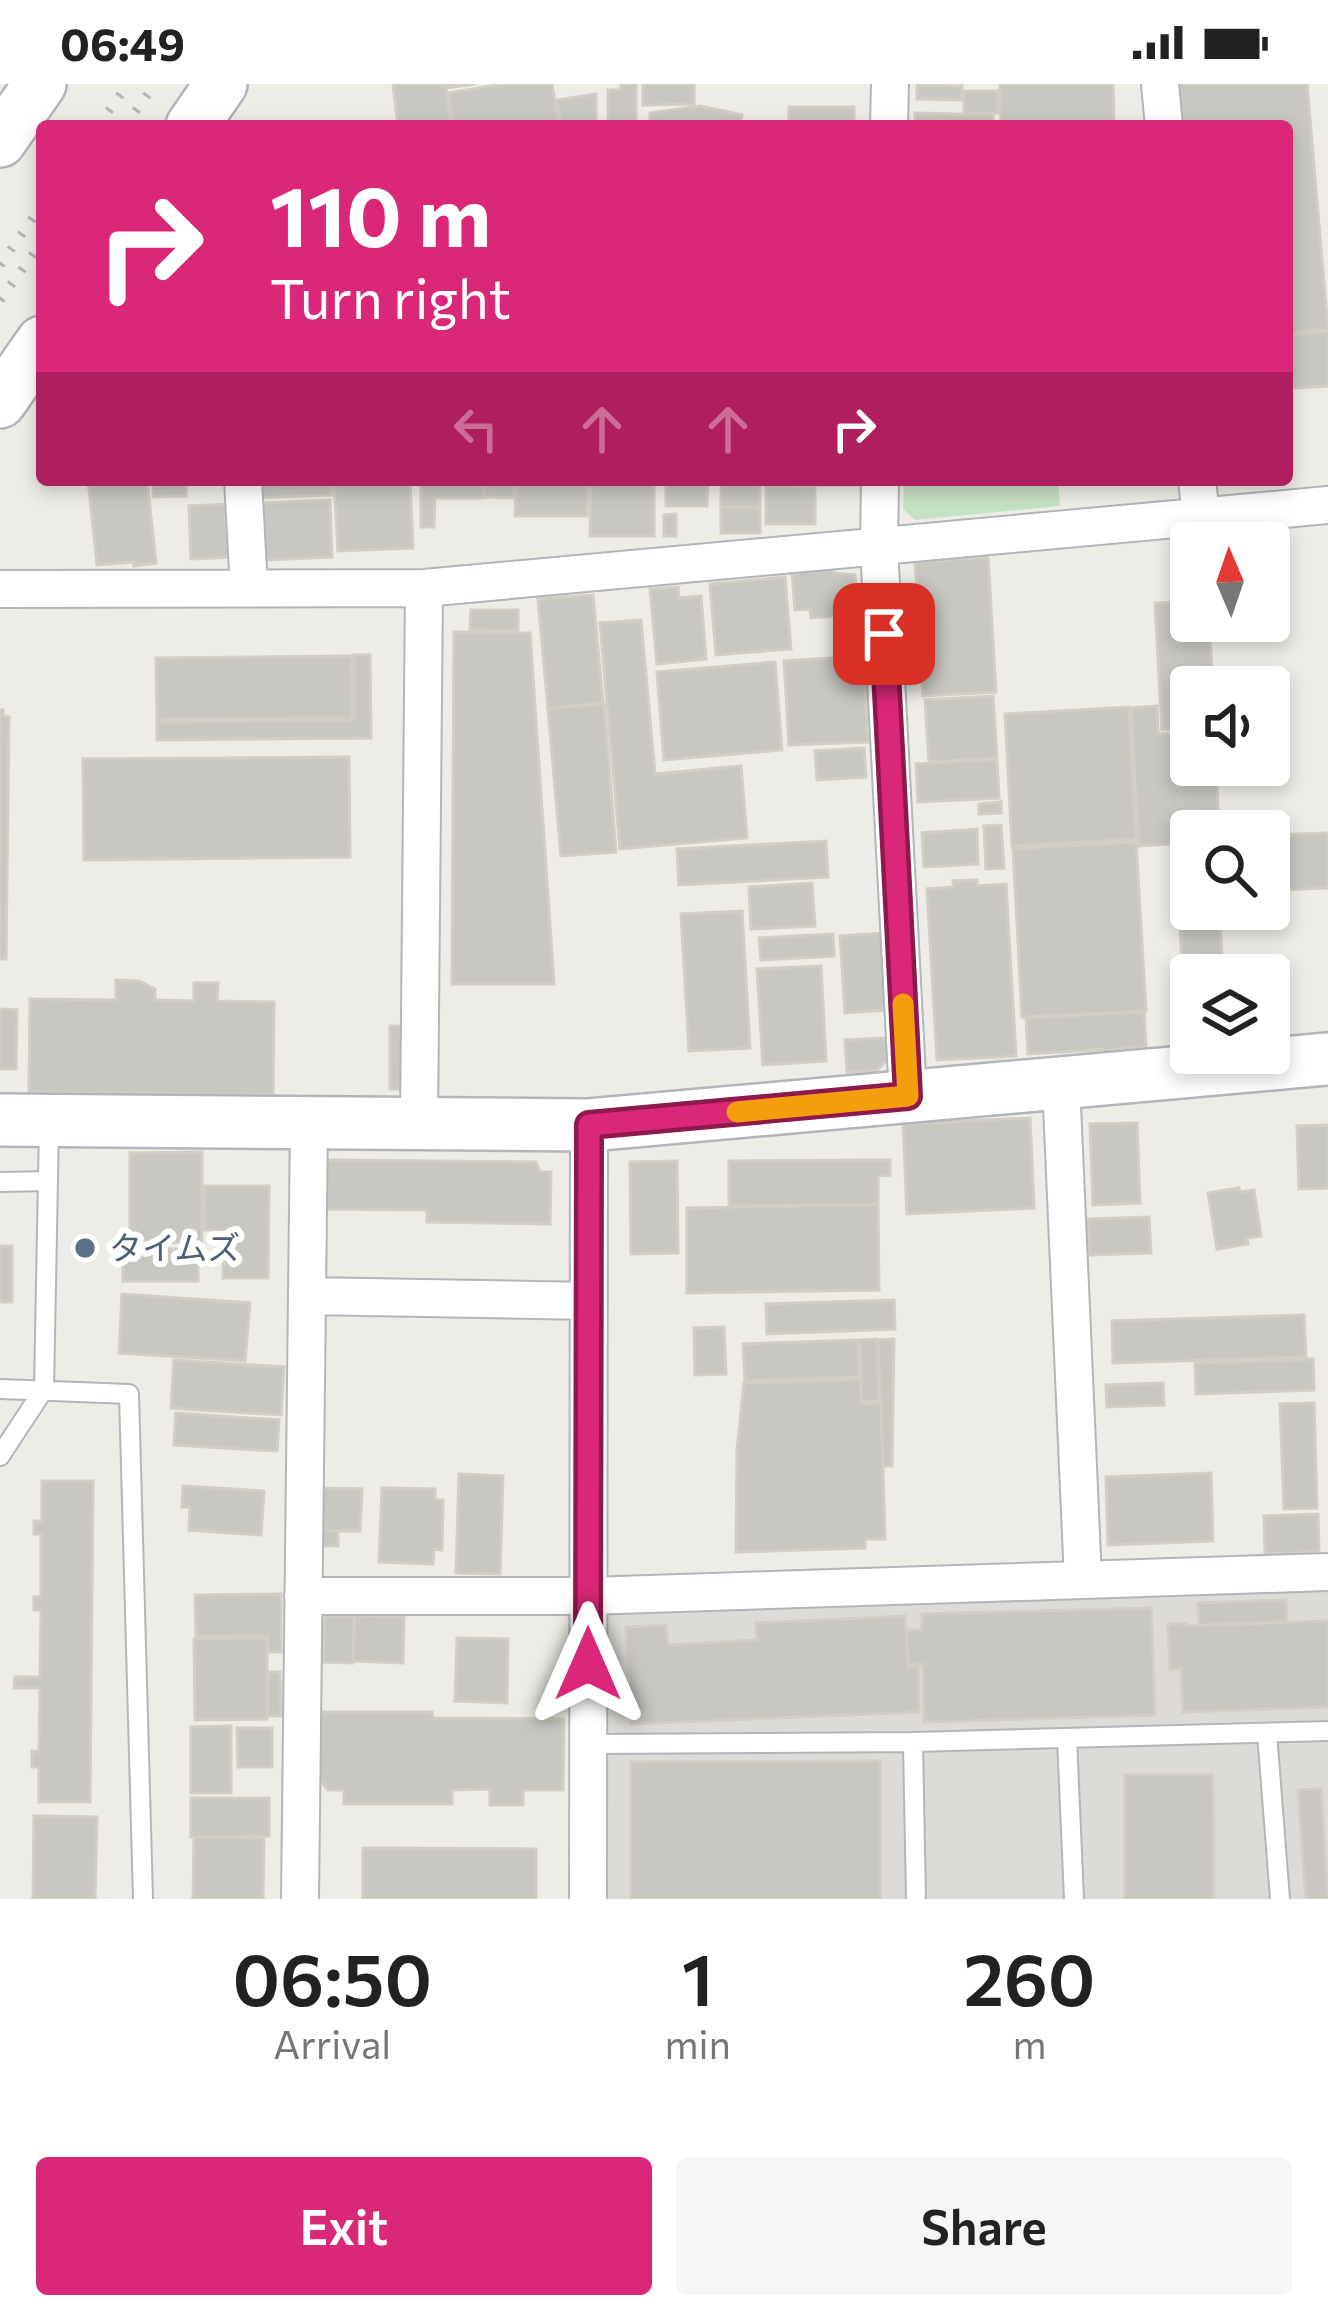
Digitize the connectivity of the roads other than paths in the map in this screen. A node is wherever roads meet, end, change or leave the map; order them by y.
1 (40, 84) edge
2 (890, 84) edge
3 (1160, 84) edge
4 (889, 120) edge
5 (1163, 120) edge
6 (0, 141) edge
7 (36, 351) edge
8 (0, 402) edge
9 (243, 486) edge
10 (880, 486) edge
11 (1198, 486) edge
12 (1328, 505) edge
13 (1201, 518) junction
14 (879, 547) junction
15 (249, 588) junction
16 (424, 588) junction
17 (0, 589) edge
18 (1328, 1059) edge
19 (1060, 1083) junction
20 (908, 1096) junction
21 (24, 1121) edge
22 (309, 1123) junction
23 (419, 1124) junction
24 (589, 1125) junction
25 (48, 1181) junction
26 (0, 1183) edge
27 (307, 1296) junction
28 (589, 1301) junction
29 (0, 1389) edge
30 (44, 1389) junction
31 (0, 1456) edge
32 (1328, 1572) edge
33 (1083, 1580) junction
34 (303, 1596) junction
35 (588, 1596) junction
36 (1328, 1731) edge
37 (1267, 1733) junction
38 (1067, 1738) junction
39 (913, 1742) junction
40 (588, 1744) junction
41 (143, 1899) edge
42 (300, 1899) edge
43 (587, 1899) edge
44 (916, 1899) edge
45 (1074, 1899) edge
46 (1280, 1899) edge

1 - 6 street
2 - 4 street
3 - 5 street
7 - 8 street
9 - 15 street
10 - 14 street
11 - 13 street
12 - 13 street
13 - 14 street
14 - 16 street
14 - 20 street
15 - 16 street
15 - 17 street
16 - 23 street
18 - 19 street
19 - 20 street
19 - 33 street
20 - 24 street
21 - 22 street
21 - 25 lane
22 - 23 street
22 - 27 street
23 - 24 street
24 - 28 street
25 - 26 lane
25 - 30 lane
27 - 28 street
27 - 34 street
28 - 35 street
29 - 30 lane
30 - 31 lane
30 - 41 lane
32 - 33 street
33 - 35 street
34 - 35 street
34 - 42 street
35 - 40 street
36 - 37 lane
37 - 38 lane
37 - 46 lane
38 - 39 lane
38 - 45 lane
39 - 40 lane
39 - 44 lane
40 - 43 street

